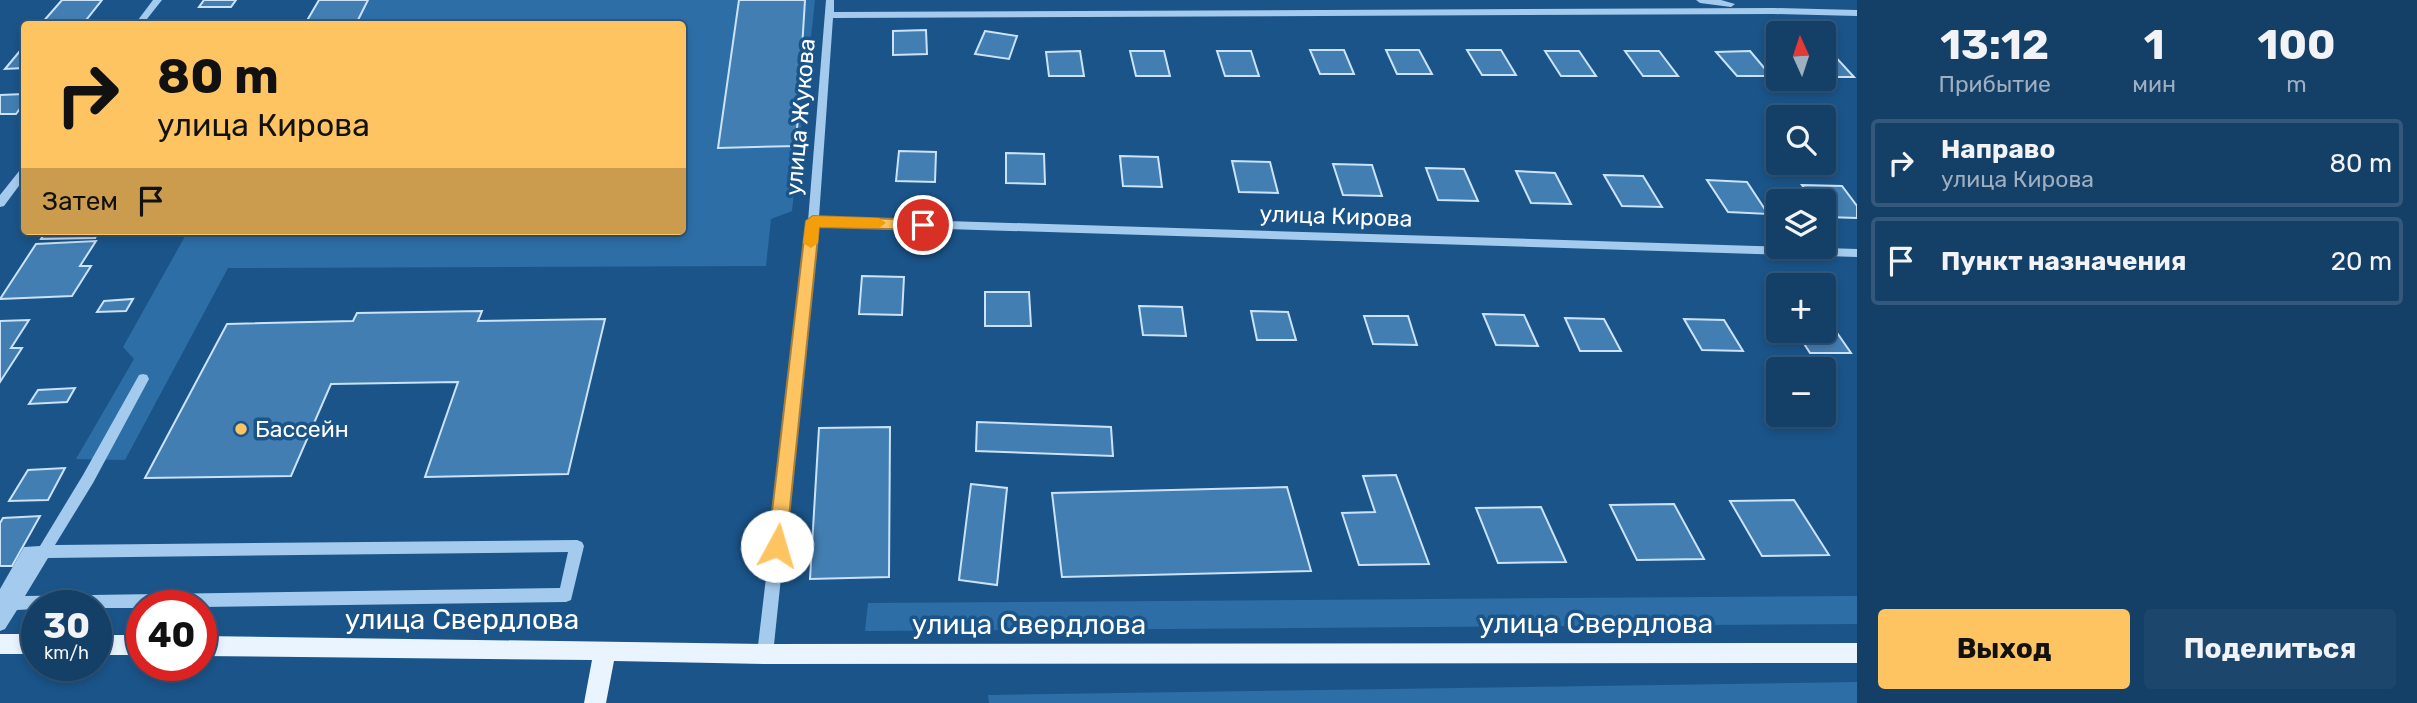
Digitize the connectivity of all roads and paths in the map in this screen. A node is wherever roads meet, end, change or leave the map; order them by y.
1 (159, 0) edge
2 (830, 0) edge
3 (1700, 0) edge
4 (1774, 11) junction
5 (1857, 13) edge
6 (829, 15) junction
7 (142, 21) edge
8 (21, 176) edge
9 (0, 203) edge
10 (813, 221) junction
11 (1857, 253) edge
12 (144, 379) dead end
13 (42, 554) junction
14 (12, 603) junction
15 (0, 624) edge
16 (0, 644) edge
17 (21, 644) edge
18 (217, 646) edge
19 (605, 650) junction
20 (1857, 653) edge
21 (765, 654) junction
22 (595, 703) edge

1 - 7 street
2 - 6 street, улица Жукова
3 - 4 street
4 - 5 street
4 - 6 street
6 - 10 street, улица Жукова
8 - 9 street
10 - 11 street, улица Кирова
10 - 21 street, улица Жукова
12 - 13 street
13 - 14 street
13 - 14 street
14 - 15 street
16 - 17 main road
18 - 19 main road, улица Свердлова
19 - 21 main road, улица Свердлова
19 - 22 main road
20 - 21 main road, улица Свердлова

